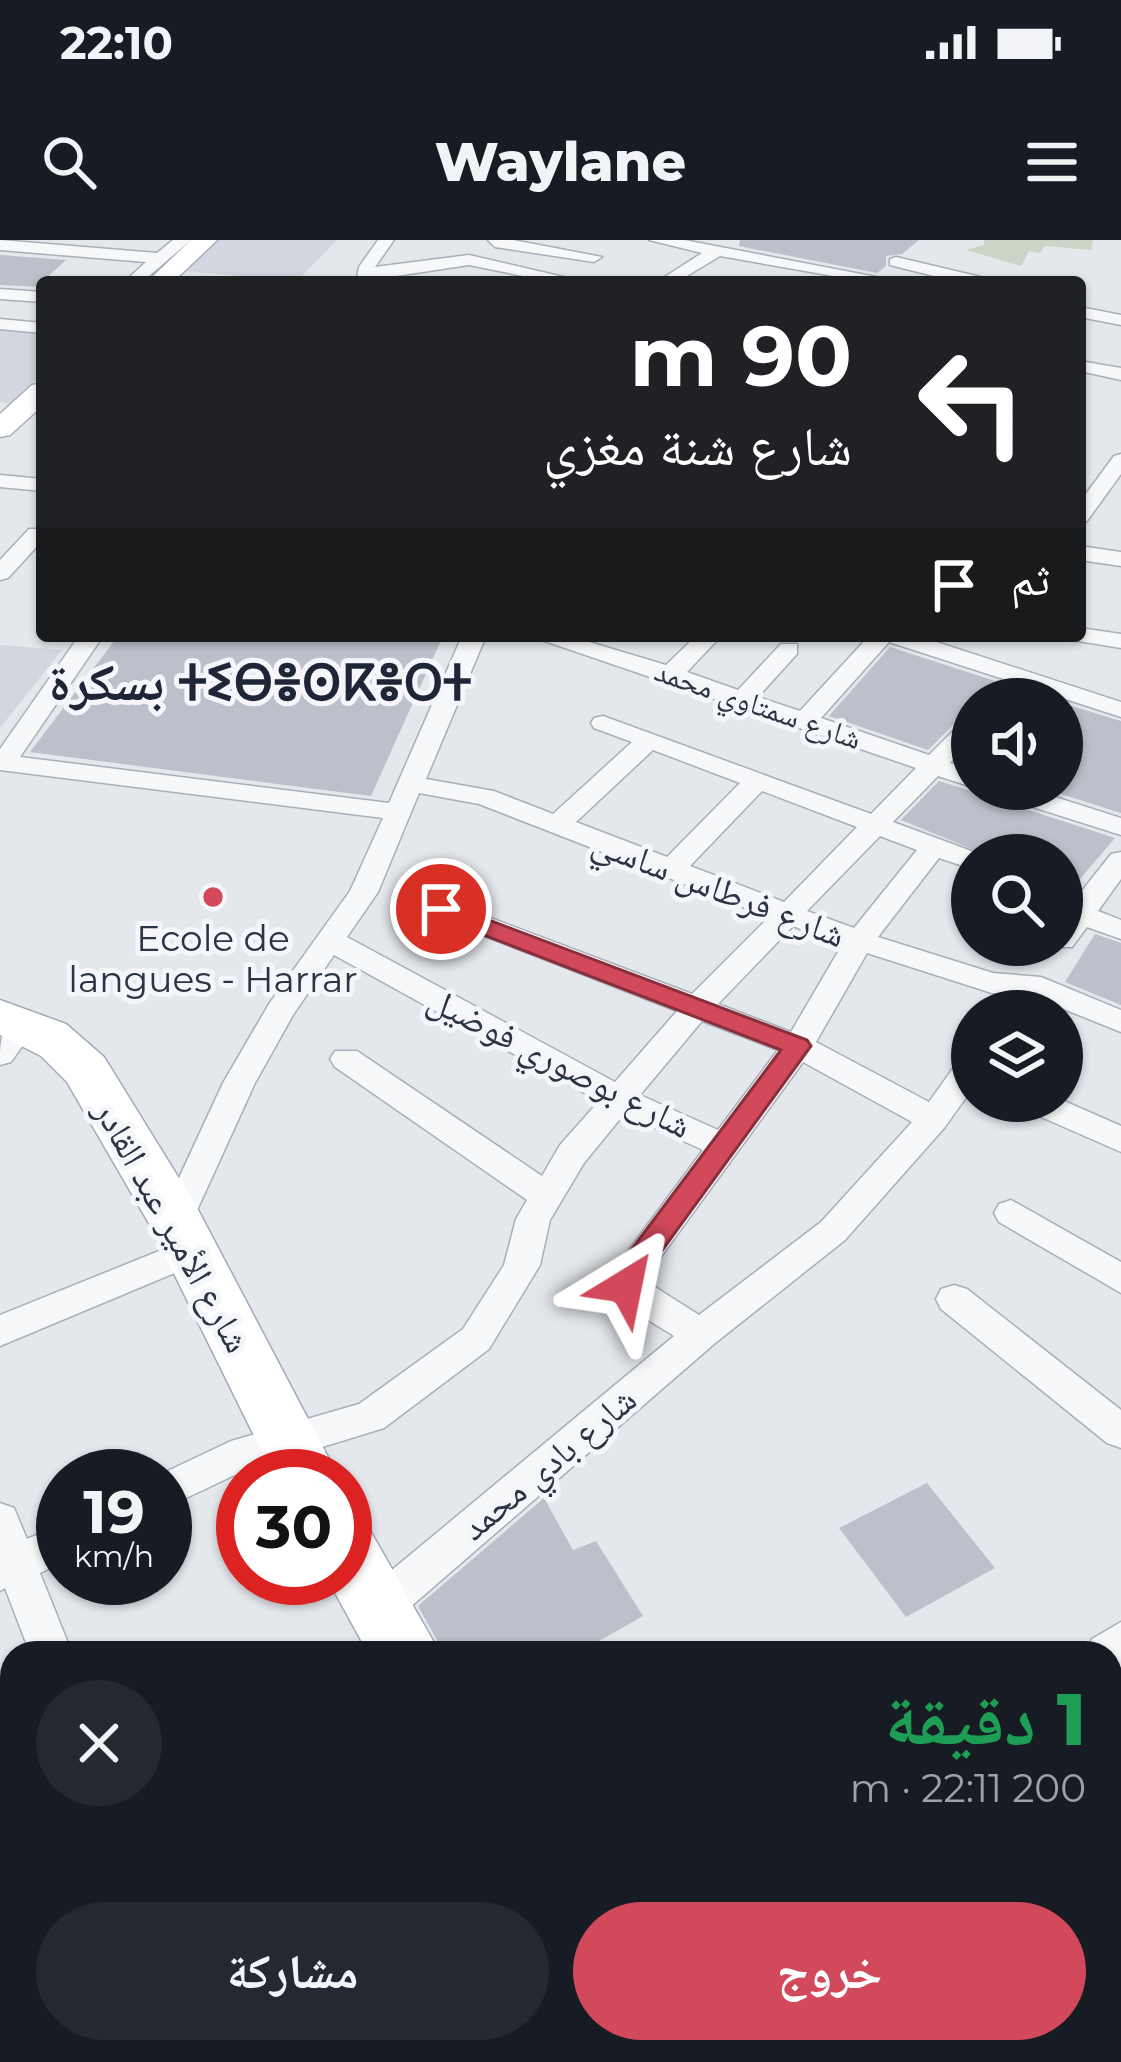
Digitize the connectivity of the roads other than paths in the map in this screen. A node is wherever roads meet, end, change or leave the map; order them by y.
1 (180, 240) edge
2 (205, 240) edge
3 (386, 240) edge
4 (486, 240) edge
5 (604, 240) edge
6 (657, 240) edge
7 (915, 240) edge
8 (0, 245) edge
9 (525, 247) junction
10 (743, 247) edge
11 (717, 250) junction
12 (107, 254) junction
13 (0, 259) edge
14 (896, 262) junction
15 (90, 267) junction
16 (153, 271) edge
17 (509, 271) edge
18 (366, 276) edge
19 (370, 276) edge
20 (540, 276) edge
21 (675, 276) edge
22 (860, 276) edge
23 (880, 276) edge
24 (954, 276) edge
25 (0, 280) edge
26 (36, 283) edge
27 (0, 294) edge
28 (36, 297) edge
29 (1086, 313) edge
30 (0, 320) edge
31 (1121, 320) edge
32 (36, 323) edge
33 (1086, 367) edge
34 (1121, 374) edge
35 (36, 396) edge
36 (0, 429) edge
37 (1121, 460) edge
38 (0, 481) edge
39 (36, 484) edge
40 (1086, 509) edge
41 (36, 535) edge
42 (1086, 554) edge
43 (1121, 559) edge
44 (0, 573) edge
45 (1086, 636) edge
46 (1121, 641) edge
47 (87, 642) edge
48 (471, 642) edge
49 (562, 642) edge
50 (703, 642) edge
51 (877, 642) edge
52 (912, 642) edge
53 (789, 649) dead end
54 (670, 675) junction
55 (1022, 678) edge
56 (1083, 695) edge
57 (742, 700) junction
58 (1120, 706) edge
59 (806, 720) junction
60 (603, 723) dead end
61 (648, 741) junction
62 (951, 746) edge
63 (2, 762) edge
64 (932, 765) junction
65 (951, 772) edge
66 (755, 783) junction
67 (405, 798) junction
68 (1069, 810) edge
69 (873, 824) junction
70 (556, 826) junction
71 (1121, 827) edge
72 (934, 847) junction
73 (951, 853) edge
74 (1121, 860) edge
75 (670, 870) junction
76 (1083, 897) edge
77 (1083, 907) edge
78 (441, 909) dead end
79 (786, 913) junction
80 (1121, 930) edge
81 (331, 941) junction
82 (859, 941) junction
83 (1043, 966) edge
84 (1030, 984) junction
85 (1026, 990) edge
86 (695, 1010) junction
87 (1121, 1022) edge
88 (8, 1032) edge
89 (798, 1046) junction
90 (346, 1059) dead end
91 (951, 1096) edge
92 (621, 1099) junction
93 (934, 1119) junction
94 (1081, 1122) edge
95 (1121, 1140) edge
96 (726, 1148) junction
97 (546, 1196) junction
98 (1011, 1214) dead end
99 (183, 1236) junction
100 (1121, 1279) edge
101 (954, 1299) dead end
102 (0, 1331) edge
103 (701, 1334) junction
104 (1121, 1432) edge
105 (291, 1449) edge
106 (312, 1449) edge
107 (0, 1521) edge
108 (36, 1554) edge
109 (8, 1568) edge
110 (372, 1599) edge
111 (394, 1640) edge
112 (45, 1641) edge

1 - 16 street
2 - 16 street
3 - 18 street
4 - 9 street
5 - 9 street
6 - 11 street
7 - 14 street
8 - 12 street
9 - 17 street
10 - 11 street
10 - 22 street
11 - 21 street
12 - 15 street
12 - 16 street
13 - 15 street
14 - 23 street
14 - 24 street
15 - 16 street
17 - 19 street
17 - 20 street
25 - 26 street
27 - 28 street
29 - 31 street
30 - 32 street
33 - 34 street
35 - 36 street
37 - 40 street
38 - 39 street
41 - 44 street
42 - 43 street
45 - 46 street
47 - 63 street
48 - 67 street
49 - 54 street, شارع سمتاوي محمد
50 - 54 street
51 - 59 street
52 - 55 street
53 - 57 street
54 - 57 street, شارع سمتاوي محمد
56 - 58 street
57 - 59 street, شارع سمتاوي محمد
59 - 64 street, شارع سمتاوي محمد
60 - 61 street
61 - 66 street
61 - 70 street
62 - 64 street
63 - 67 street, شارع فرطاس ساسي
64 - 65 street, شارع سمتاوي محمد
64 - 69 street
66 - 69 street
66 - 75 street
67 - 70 street, شارع فرطاس ساسي
67 - 81 street
68 - 71 street
69 - 72 street
69 - 79 street
70 - 75 street, شارع فرطاس ساسي
72 - 73 street
72 - 82 street
74 - 76 street
75 - 79 street, شارع فرطاس ساسي
77 - 80 street
78 - 86 street
79 - 82 street, شارع فرطاس ساسي
79 - 86 street
81 - 92 street, شارع بوصوري فوضيل
81 - 99 street
82 - 84 street, شارع فرطاس ساسي
82 - 89 street
83 - 84 street
84 - 85 street
84 - 87 street, شارع فرطاس ساسي
86 - 89 street
86 - 92 street
88 - 99 main road, شارع الأمير عبد القادر
89 - 93 street
89 - 96 street
90 - 97 street
91 - 93 street, شارع بادي محمد
92 - 96 street, شارع بوصوري فوضيل
92 - 97 street
93 - 103 street, شارع بادي محمد
94 - 95 street
96 - 103 street
97 - 106 street
98 - 100 street
99 - 102 street
99 - 105 main road, شارع الأمير عبد القادر
101 - 104 street
103 - 111 street, شارع بادي محمد
107 - 109 street
108 - 109 street
109 - 112 street
110 - 111 main road

